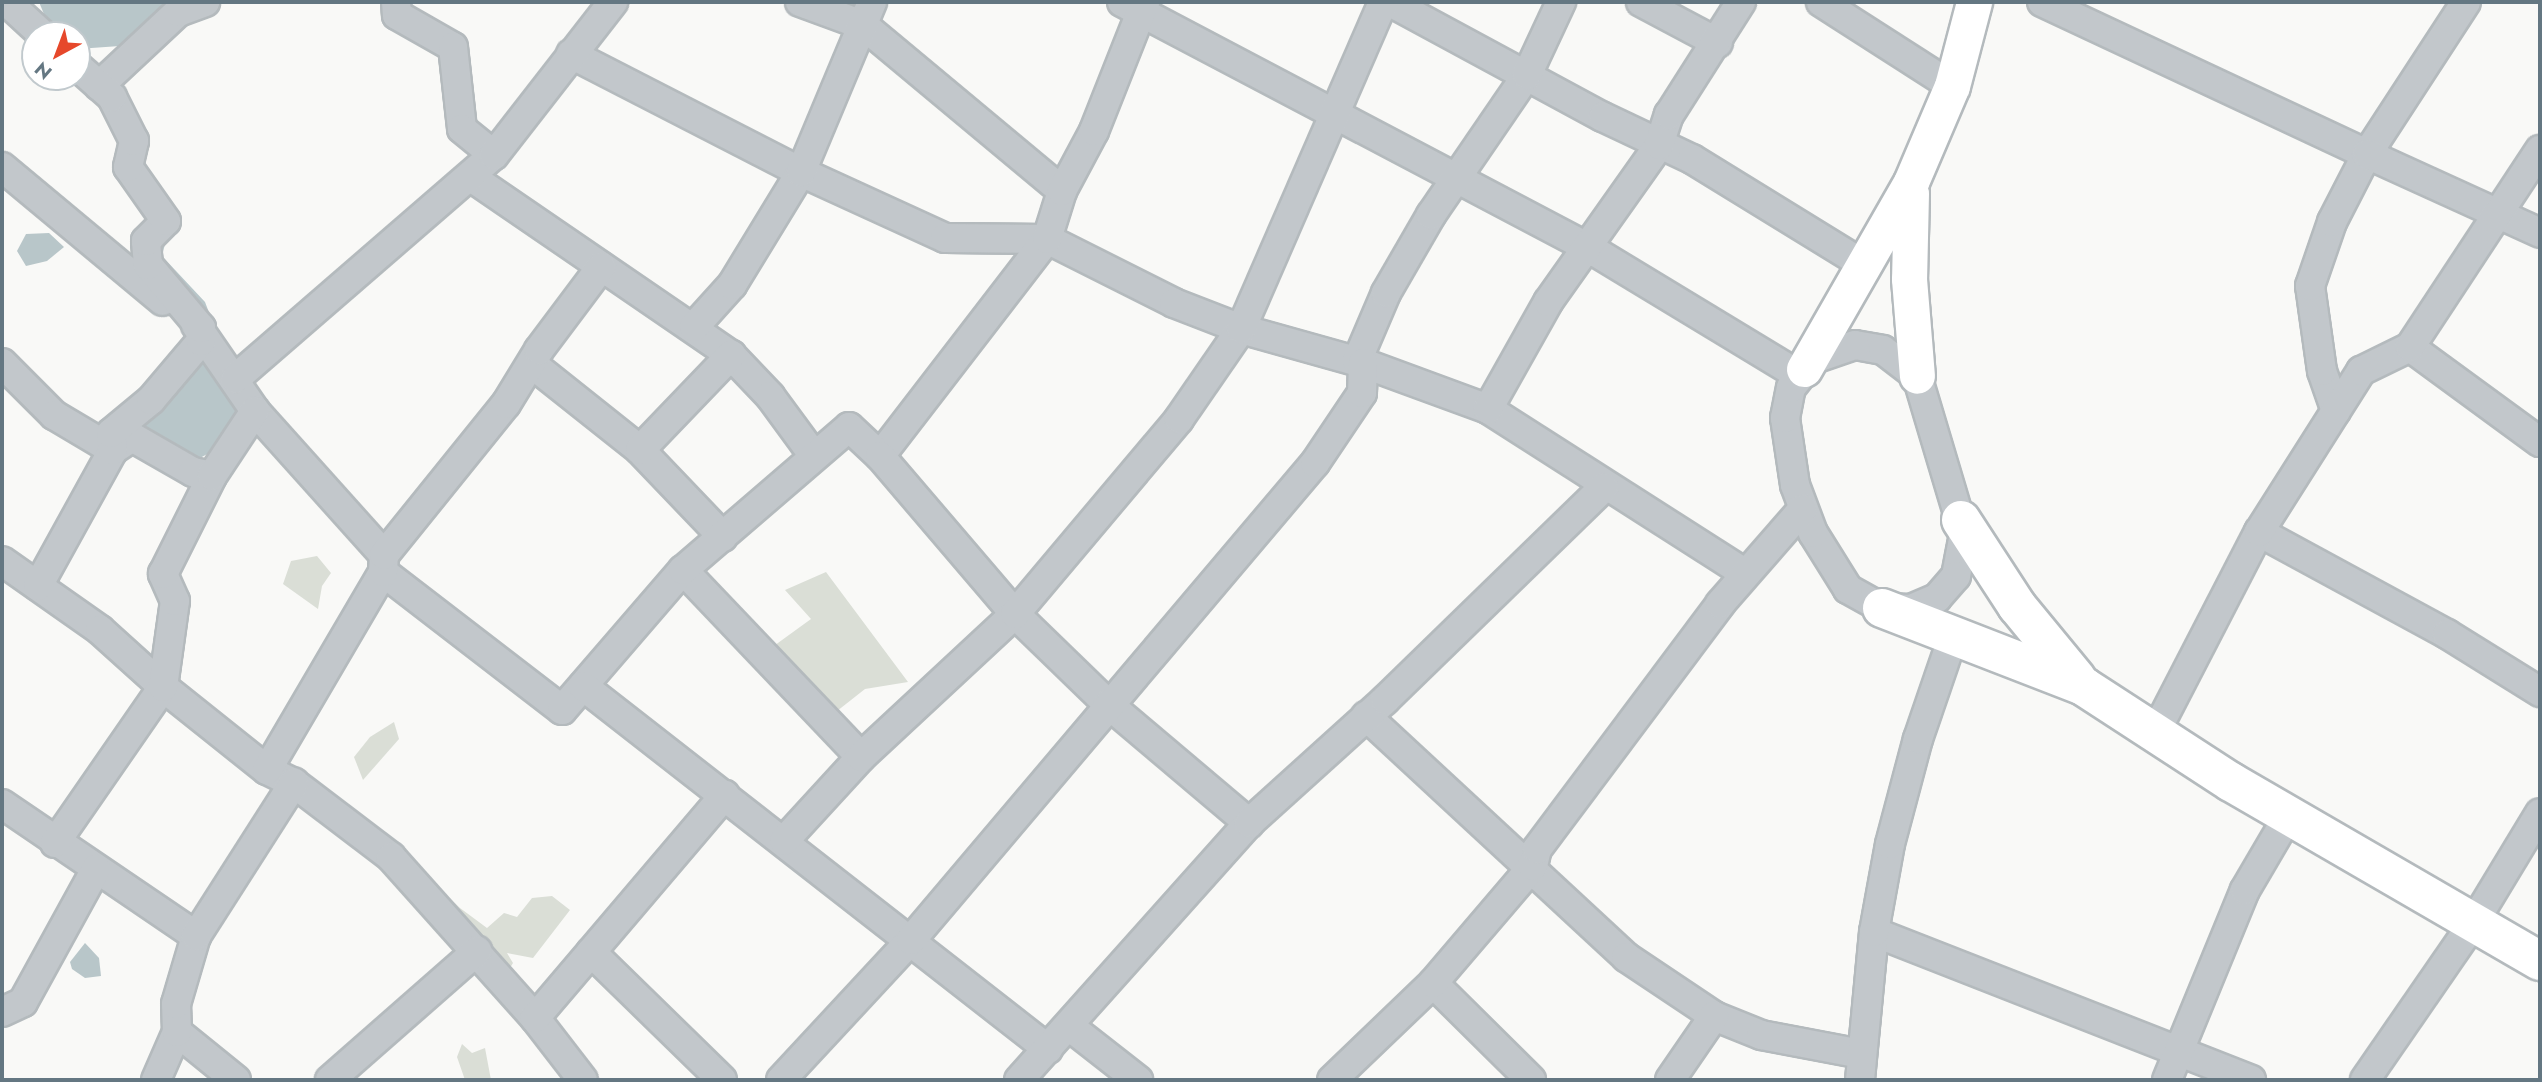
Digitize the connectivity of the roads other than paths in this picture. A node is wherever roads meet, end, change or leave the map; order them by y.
1 (7, 2) edge
2 (205, 2) edge
3 (396, 2) edge
4 (614, 2) edge
5 (800, 2) edge
6 (1383, 2) edge
7 (1390, 2) edge
8 (1561, 2) edge
9 (1641, 2) edge
10 (1741, 2) edge
11 (1821, 2) edge
12 (1975, 2) edge
13 (2042, 2) edge
14 (2466, 2) edge
15 (1137, 5) edge
16 (867, 13) edge
17 (28, 21) edge
18 (1718, 43) junction
19 (571, 54) junction
20 (1527, 75) junction
21 (91, 79) edge
22 (99, 86) junction
23 (1952, 86) junction
24 (1335, 113) junction
25 (1659, 145) junction
26 (2540, 150) edge
27 (2367, 154) junction
28 (494, 155) junction
29 (2, 167) edge
30 (801, 172) junction
31 (471, 177) junction
32 (1458, 179) junction
33 (1912, 182) junction
34 (1062, 191) junction
35 (2500, 212) junction
36 (2540, 233) edge
37 (1047, 239) junction
38 (1589, 248) junction
39 (1866, 266) junction
40 (601, 267) junction
41 (694, 327) junction
42 (201, 328) junction
43 (1241, 329) junction
44 (2410, 347) junction
45 (731, 355) junction
46 (1360, 362) junction
47 (2, 363) edge
48 (532, 364) junction
49 (1801, 372) junction
50 (1917, 376) junction
51 (235, 379) junction
52 (1488, 409) junction
53 (255, 411) junction
54 (2336, 411) junction
55 (2540, 442) edge
56 (113, 450) junction
57 (640, 450) junction
58 (814, 456) junction
59 (880, 456) junction
60 (212, 476) junction
61 (1604, 487) junction
62 (1803, 509) junction
63 (1961, 520) junction
64 (2259, 532) junction
65 (723, 537) junction
66 (383, 564) junction
67 (683, 570) junction
68 (1744, 573) junction
69 (15, 578) edge
70 (1882, 608) junction
71 (1015, 614) junction
72 (1954, 634) junction
73 (583, 686) junction
74 (2083, 686) junction
75 (163, 687) junction
76 (2540, 692) edge
77 (1108, 704) junction
78 (1366, 716) junction
79 (2154, 735) junction
80 (861, 757) junction
81 (267, 770) junction
82 (294, 783) junction
83 (725, 795) junction
84 (2, 804) edge
85 (2540, 813) edge
86 (2289, 815) junction
87 (1249, 823) junction
88 (784, 841) junction
89 (55, 843) junction
90 (1532, 866) junction
91 (96, 869) junction
92 (2474, 922) junction
93 (1874, 932) junction
94 (196, 936) junction
95 (911, 940) junction
96 (477, 951) junction
97 (591, 952) junction
98 (2540, 961) edge
99 (1433, 983) junction
100 (3, 1015) edge
101 (1714, 1016) junction
102 (535, 1018) junction
103 (1069, 1026) junction
104 (177, 1032) junction
105 (1048, 1049) junction
106 (2183, 1050) junction
107 (1860, 1067) edge
108 (156, 1080) edge
109 (236, 1080) edge
110 (330, 1080) edge
111 (583, 1080) edge
112 (722, 1080) edge
113 (781, 1080) edge
114 (1019, 1080) edge
115 (1138, 1080) edge
116 (1332, 1080) edge
117 (1531, 1080) edge
118 (1670, 1080) edge
119 (2167, 1080) edge
120 (2251, 1080) edge
121 (2365, 1080) edge

1 - 17 street
2 - 22 street
3 - 28 street
4 - 19 street
5 - 16 street
6 - 24 street
7 - 20 street
8 - 20 street
9 - 18 street
10 - 18 street
11 - 23 street
12 - 23 main road
13 - 27 street
14 - 27 street
15 - 24 street
15 - 34 street
16 - 30 street
16 - 34 street
18 - 25 street
19 - 28 street
19 - 30 street
20 - 25 street
20 - 32 street
21 - 22 street
22 - 42 street
23 - 33 main road
24 - 32 street
24 - 43 street
25 - 38 street
25 - 39 street
26 - 35 street
27 - 35 street
27 - 54 street
28 - 31 street
29 - 42 street
30 - 37 street
30 - 41 street
31 - 40 street
31 - 51 street
32 - 38 street
32 - 46 street
33 - 39 main road
33 - 50 main road
34 - 37 street
35 - 36 street
35 - 44 street
37 - 43 street
37 - 59 street
38 - 49 street
38 - 52 street
39 - 49 main road
40 - 41 street
40 - 48 street
41 - 45 street
42 - 51 street
42 - 56 street
43 - 46 street
43 - 71 street
44 - 54 street
44 - 55 street
45 - 57 street
45 - 58 street
46 - 52 street
46 - 77 street
47 - 56 street
48 - 57 street
48 - 66 street
49 - 50 street
49 - 62 street
50 - 63 street
51 - 53 street
52 - 61 street
53 - 60 street
53 - 66 street
54 - 64 street
56 - 60 street
56 - 69 street
57 - 65 street
58 - 59 street
58 - 65 street
59 - 71 street
60 - 75 street
61 - 68 street
61 - 78 street
62 - 68 street
62 - 70 street
63 - 70 street
63 - 74 highway
64 - 76 street
64 - 79 street
65 - 67 street
66 - 73 street
66 - 81 street
67 - 73 street
67 - 80 street
68 - 90 street
69 - 75 street
70 - 72 highway
71 - 77 street
71 - 80 street
72 - 74 highway
72 - 93 street
73 - 83 street
74 - 79 highway
75 - 81 street
75 - 89 street
77 - 87 street
77 - 95 street
78 - 87 street
78 - 90 street
79 - 86 highway
80 - 88 street
81 - 82 street
82 - 94 street
82 - 96 street
83 - 88 street
83 - 97 street
84 - 89 street
85 - 92 street
86 - 92 highway
86 - 106 street
87 - 103 street
88 - 95 street
89 - 91 street
90 - 99 street
90 - 101 street
91 - 94 street
91 - 100 street
92 - 98 highway
92 - 121 street
93 - 106 street
93 - 107 street
94 - 104 street
95 - 105 street
95 - 113 street
96 - 102 street
96 - 110 street
97 - 102 street
97 - 112 street
99 - 116 street
99 - 117 street
101 - 107 street
101 - 118 street
102 - 111 street
103 - 105 street
103 - 115 street
104 - 108 street
104 - 109 street
105 - 114 street
106 - 119 street
106 - 120 street

